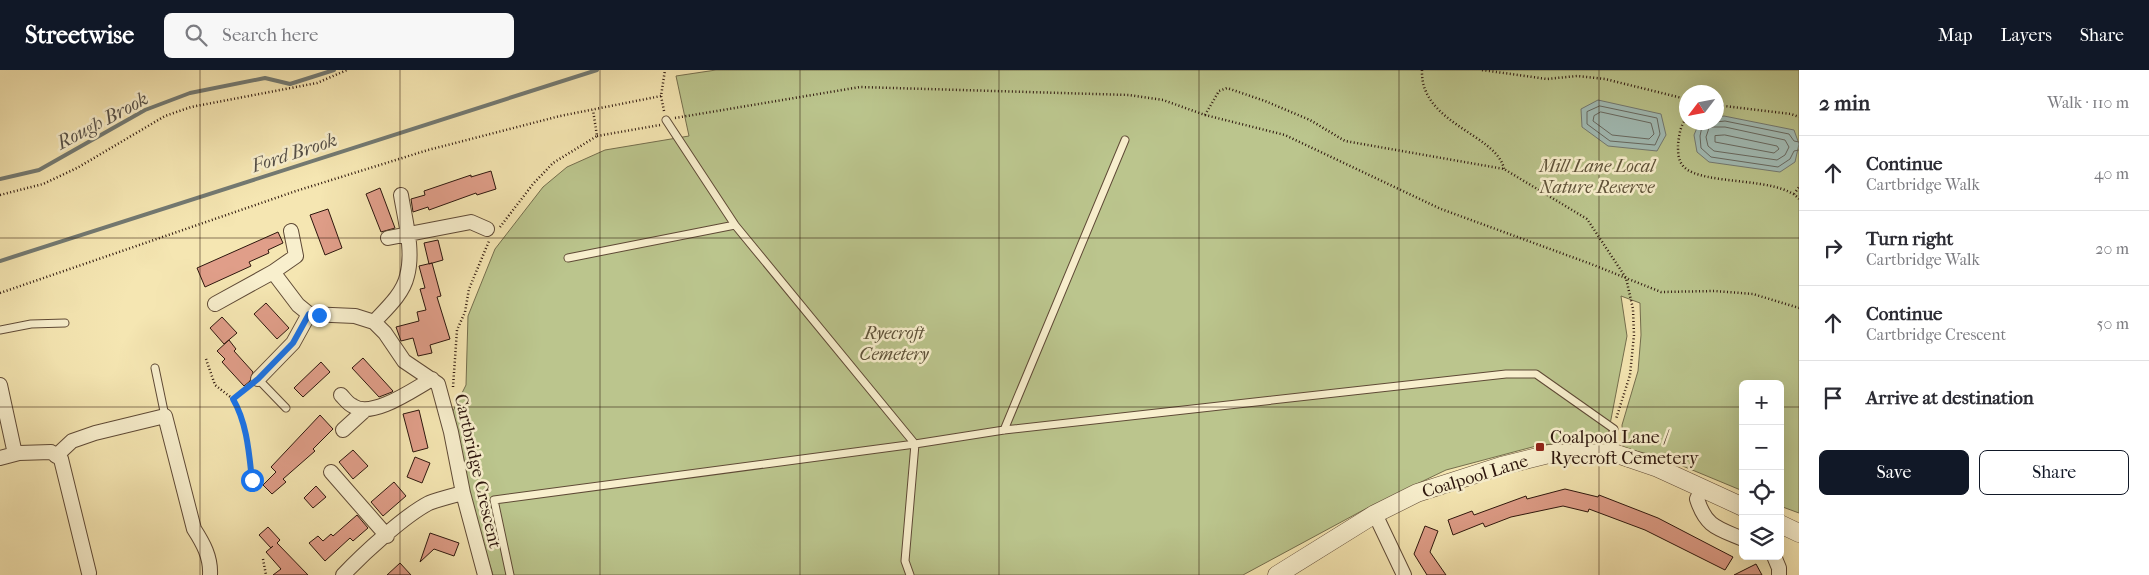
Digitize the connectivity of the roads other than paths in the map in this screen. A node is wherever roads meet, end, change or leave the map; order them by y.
1 (666, 120) road end
2 (1125, 140) dead end
3 (401, 196) dead end
4 (735, 225) junction
5 (291, 231) dead end
6 (408, 233) junction
7 (490, 234) road end
8 (388, 238) dead end
9 (568, 258) dead end
10 (273, 272) junction
11 (215, 304) dead end
12 (309, 314) junction
13 (374, 322) junction
14 (65, 323) dead end
15 (0, 330) edge
16 (155, 368) dead end
17 (432, 378) junction
18 (258, 379) joint
19 (0, 385) edge
20 (341, 396) dead end
21 (286, 408) dead end
22 (365, 410) junction
23 (165, 416) junction
24 (1614, 429) road end
25 (343, 430) dead end
26 (1004, 430) junction
27 (916, 444) junction
28 (15, 454) junction
29 (56, 456) junction
30 (0, 458) edge
31 (331, 472) dead end
32 (1702, 489) junction
33 (463, 493) junction
34 (1739, 505) edge
35 (1374, 514) junction
36 (1784, 526) edge
37 (1799, 533) edge
38 (387, 536) junction
39 (1739, 537) edge
40 (1776, 560) edge
41 (89, 574) edge
42 (210, 575) edge
43 (343, 575) edge
44 (485, 575) edge
45 (510, 575) edge
46 (910, 575) edge
47 (1277, 575) edge
48 (1404, 575) edge
49 (1779, 575) edge

1 - 4 lane
2 - 26 lane
3 - 6 street
4 - 9 lane
4 - 27 lane
5 - 10 street
6 - 7 street
6 - 8 street
6 - 13 street
10 - 11 street
10 - 12 street
12 - 13 street
12 - 18 street
13 - 17 street, Cartbridge Crescent
14 - 15 lane
16 - 23 lane
17 - 22 street, Cartbridge Crescent
17 - 33 street, Cartbridge Crescent
18 - 21 lane
19 - 28 street
20 - 22 street
22 - 25 street
23 - 29 street
23 - 42 street
24 - 26 lane
26 - 27 lane
27 - 45 lane
27 - 46 lane
28 - 29 street
28 - 30 street
29 - 41 street
31 - 38 street
32 - 34 street, Coalpool Lane
32 - 35 street, Coalpool Lane
32 - 39 street
33 - 38 street
33 - 44 street, Cartbridge Crescent
35 - 47 street, Coalpool Lane
35 - 48 street
36 - 37 street
38 - 43 street
40 - 49 street

